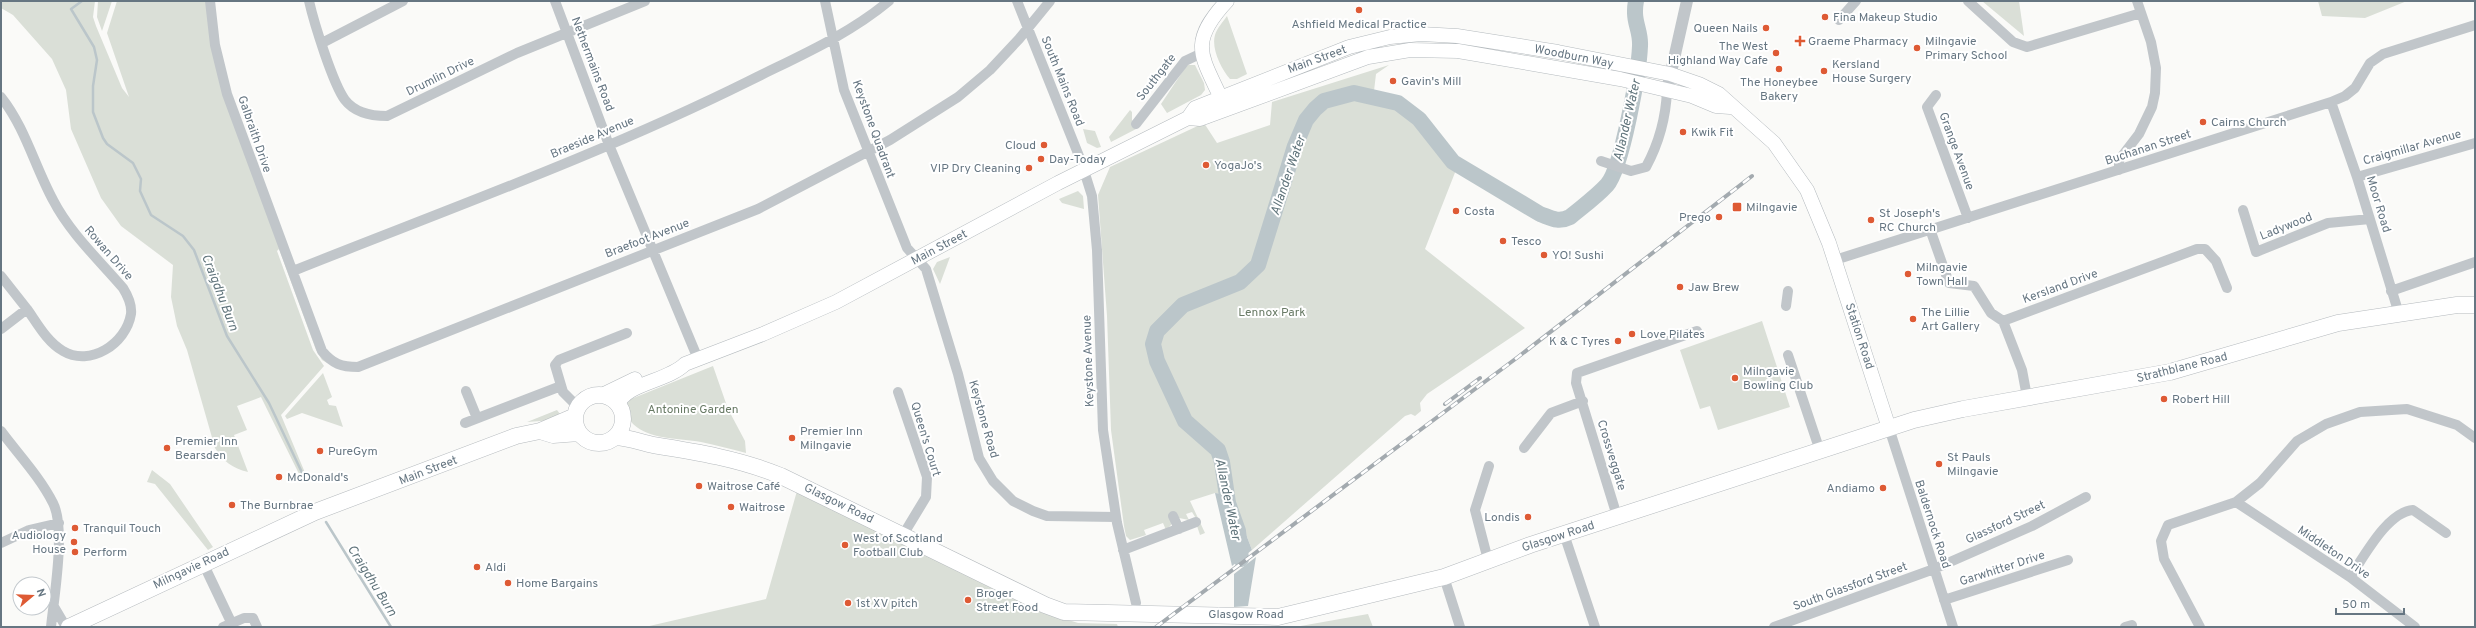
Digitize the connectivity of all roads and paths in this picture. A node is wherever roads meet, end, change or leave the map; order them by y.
1 (210, 1) edge
2 (309, 1) edge
3 (403, 1) edge
4 (555, 1) edge
5 (645, 1) edge
6 (825, 1) edge
7 (889, 1) edge
8 (1017, 1) edge
9 (1050, 1) edge
10 (1227, 1) edge
11 (1687, 1) edge
12 (1856, 1) edge
13 (1968, 1) edge
14 (2137, 1) edge
15 (2141, 13) junction
16 (1839, 20) dead end
17 (2475, 25) edge
18 (1028, 28) junction
19 (567, 33) junction
20 (1457, 36) joint
21 (833, 39) junction
22 (322, 43) junction
23 (1458, 51) joint
24 (1202, 53) junction
25 (1670, 74) junction
26 (1668, 90) junction
27 (1936, 95) dead end
28 (1, 97) edge
29 (2331, 102) junction
30 (1223, 103) junction
31 (1730, 106) junction
32 (1136, 124) dead end
33 (2475, 143) edge
34 (609, 145) junction
35 (867, 151) junction
36 (1601, 161) dead end
37 (2119, 170) junction
38 (1084, 171) junction
39 (2357, 177) junction
40 (2243, 210) dead end
41 (1968, 218) junction
42 (2370, 219) junction
43 (1930, 229) junction
44 (1829, 244) joint
45 (652, 249) junction
46 (917, 259) junction
47 (1835, 260) junction
48 (2475, 262) edge
49 (293, 272) junction
50 (1, 276) edge
51 (2227, 288) dead end
52 (1788, 291) dead end
53 (2391, 291) junction
54 (2475, 305) edge
55 (1786, 306) dead end
56 (27, 309) junction
57 (2399, 314) junction
58 (2003, 321) junction
59 (1, 329) edge
60 (1697, 331) dead end
61 (627, 333) dead end
62 (1788, 355) dead end
63 (691, 361) junction
64 (560, 386) junction
65 (466, 391) dead end
66 (898, 392) dead end
67 (602, 396) junction
68 (2027, 398) junction
69 (1582, 401) junction
70 (618, 405) junction
71 (577, 411) junction
72 (477, 418) junction
73 (623, 422) junction
74 (465, 423) dead end
75 (1889, 428) junction
76 (1, 431) edge
77 (540, 431) junction
78 (579, 432) junction
79 (615, 437) junction
80 (635, 438) junction
81 (2475, 438) edge
82 (1524, 448) dead end
83 (1820, 451) junction
84 (1489, 466) dead end
85 (2086, 497) dead end
86 (2236, 502) junction
87 (315, 512) joint
88 (1173, 516) dead end
89 (1617, 516) junction
90 (1116, 517) junction
91 (1196, 522) dead end
92 (59, 523) junction
93 (1179, 529) junction
94 (2446, 533) dead end
95 (1564, 534) junction
96 (903, 535) junction
97 (1, 543) edge
98 (1123, 550) junction
99 (1488, 560) junction
100 (2068, 560) dead end
101 (203, 563) junction
102 (1934, 569) junction
103 (1444, 577) junction
104 (2350, 577) junction
105 (1944, 600) junction
106 (1136, 603) dead end
107 (53, 605) junction
108 (1274, 622) edge
109 (227, 624) edge
110 (51, 627) edge
111 (67, 627) edge
112 (257, 627) edge
113 (1460, 627) edge
114 (1595, 627) edge
115 (1774, 627) edge
116 (1953, 627) edge
117 (2200, 627) edge
118 (2414, 627) edge

1 - 49 street, Galbraith Drive
2 - 22 street, Drumlin Drive
3 - 22 street
4 - 19 street, Nethermains Road
5 - 19 street, Drumlin Drive
6 - 21 street, Keystone Quadrant
7 - 21 street, Braeside Avenue
8 - 18 street, South Mains Road
9 - 18 street, Braefoot Avenue
10 - 24 main road
11 - 25 street
12 - 16 street
13 - 15 street
14 - 15 street
15 - 37 street
17 - 29 street, Buchanan Street
18 - 35 street, Braefoot Avenue
18 - 38 street, South Mains Road
19 - 22 street, Drumlin Drive
19 - 34 street, Nethermains Road
20 - 25 main road, Woodburn Way
20 - 30 main road, Main Street
21 - 34 street, Braeside Avenue
21 - 35 street, Keystone Quadrant
23 - 26 main road, Woodburn Way
23 - 30 main road, Main Street
24 - 30 main road
24 - 32 street, Southgate
25 - 26 street
25 - 31 main road, Woodburn Way
26 - 31 main road, Woodburn Way
26 - 36 street
27 - 41 street, Grange Avenue
28 - 56 street, Rowan Drive
29 - 37 street, Buchanan Street
29 - 39 street, Moor Road
30 - 38 main road, Main Street
31 - 44 main road, Woodburn Way
33 - 39 street, Craigmillar Avenue
34 - 45 street, Nethermains Road
34 - 49 street, Braeside Avenue
35 - 45 street, Braefoot Avenue
35 - 46 street, Keystone Quadrant
37 - 41 street, Buchanan Street
38 - 46 main road, Main Street
38 - 90 street, Keystone Avenue
39 - 42 street, Moor Road
40 - 42 street, Ladywood
41 - 43 street, Buchanan Street
42 - 53 street, Moor Road
43 - 47 street, Buchanan Street
43 - 58 street
44 - 47 main road, Station Road
45 - 49 street, Braefoot Avenue
45 - 63 street, Nethermains Road
46 - 63 main road, Main Street
46 - 90 street, Keystone Road
47 - 75 main road, Station Road
48 - 53 street
50 - 56 street, Rowan Drive
51 - 58 street, Kersland Drive
52 - 55 street
53 - 57 street, Moor Road
54 - 57 main road, Strathblane Road
56 - 59 street
57 - 68 main road, Strathblane Road
58 - 68 street
60 - 69 street, Crossveggate
61 - 64 street
62 - 83 street
63 - 67 main road, Main Street
63 - 70 main road, Main Street
64 - 71 street
64 - 72 street
65 - 72 street
66 - 96 street, Queen's Court
67 - 70 main road
67 - 71 main road
68 - 75 main road, Strathblane Road
69 - 82 street
69 - 89 street, Crossveggate
70 - 73 main road
71 - 77 main road, Main Street
71 - 78 main road
72 - 74 street
73 - 79 main road
73 - 80 main road
75 - 83 main road, Glasgow Road
75 - 102 street, Baldernock Road
76 - 92 street
77 - 78 main road, Main Street
77 - 87 main road, Main Street
78 - 79 main road
79 - 80 main road, Glasgow Road
80 - 96 main road, Glasgow Road
81 - 86 street
83 - 89 main road, Glasgow Road
84 - 99 street
85 - 102 street, Glassford Street
86 - 104 street, Middleton Drive
86 - 117 street
87 - 101 main road, Milngavie Road
88 - 93 street
89 - 95 main road, Glasgow Road
90 - 98 street, Keystone Avenue
91 - 93 street
92 - 97 street
92 - 107 street
93 - 98 street
94 - 104 street
95 - 99 main road, Glasgow Road
95 - 114 street
96 - 108 main road, Glasgow Road
98 - 106 street, Keystone Avenue
99 - 103 main road, Glasgow Road
100 - 105 street, Garwhitter Drive
101 - 109 street
101 - 111 main road, Milngavie Road
102 - 105 street, Baldernock Road
102 - 115 street, South Glassford Street
103 - 108 main road, Glasgow Road
103 - 113 street
104 - 118 street, Middleton Drive
105 - 116 street, Baldernock Road
107 - 110 street
107 - 111 street
109 - 112 street

